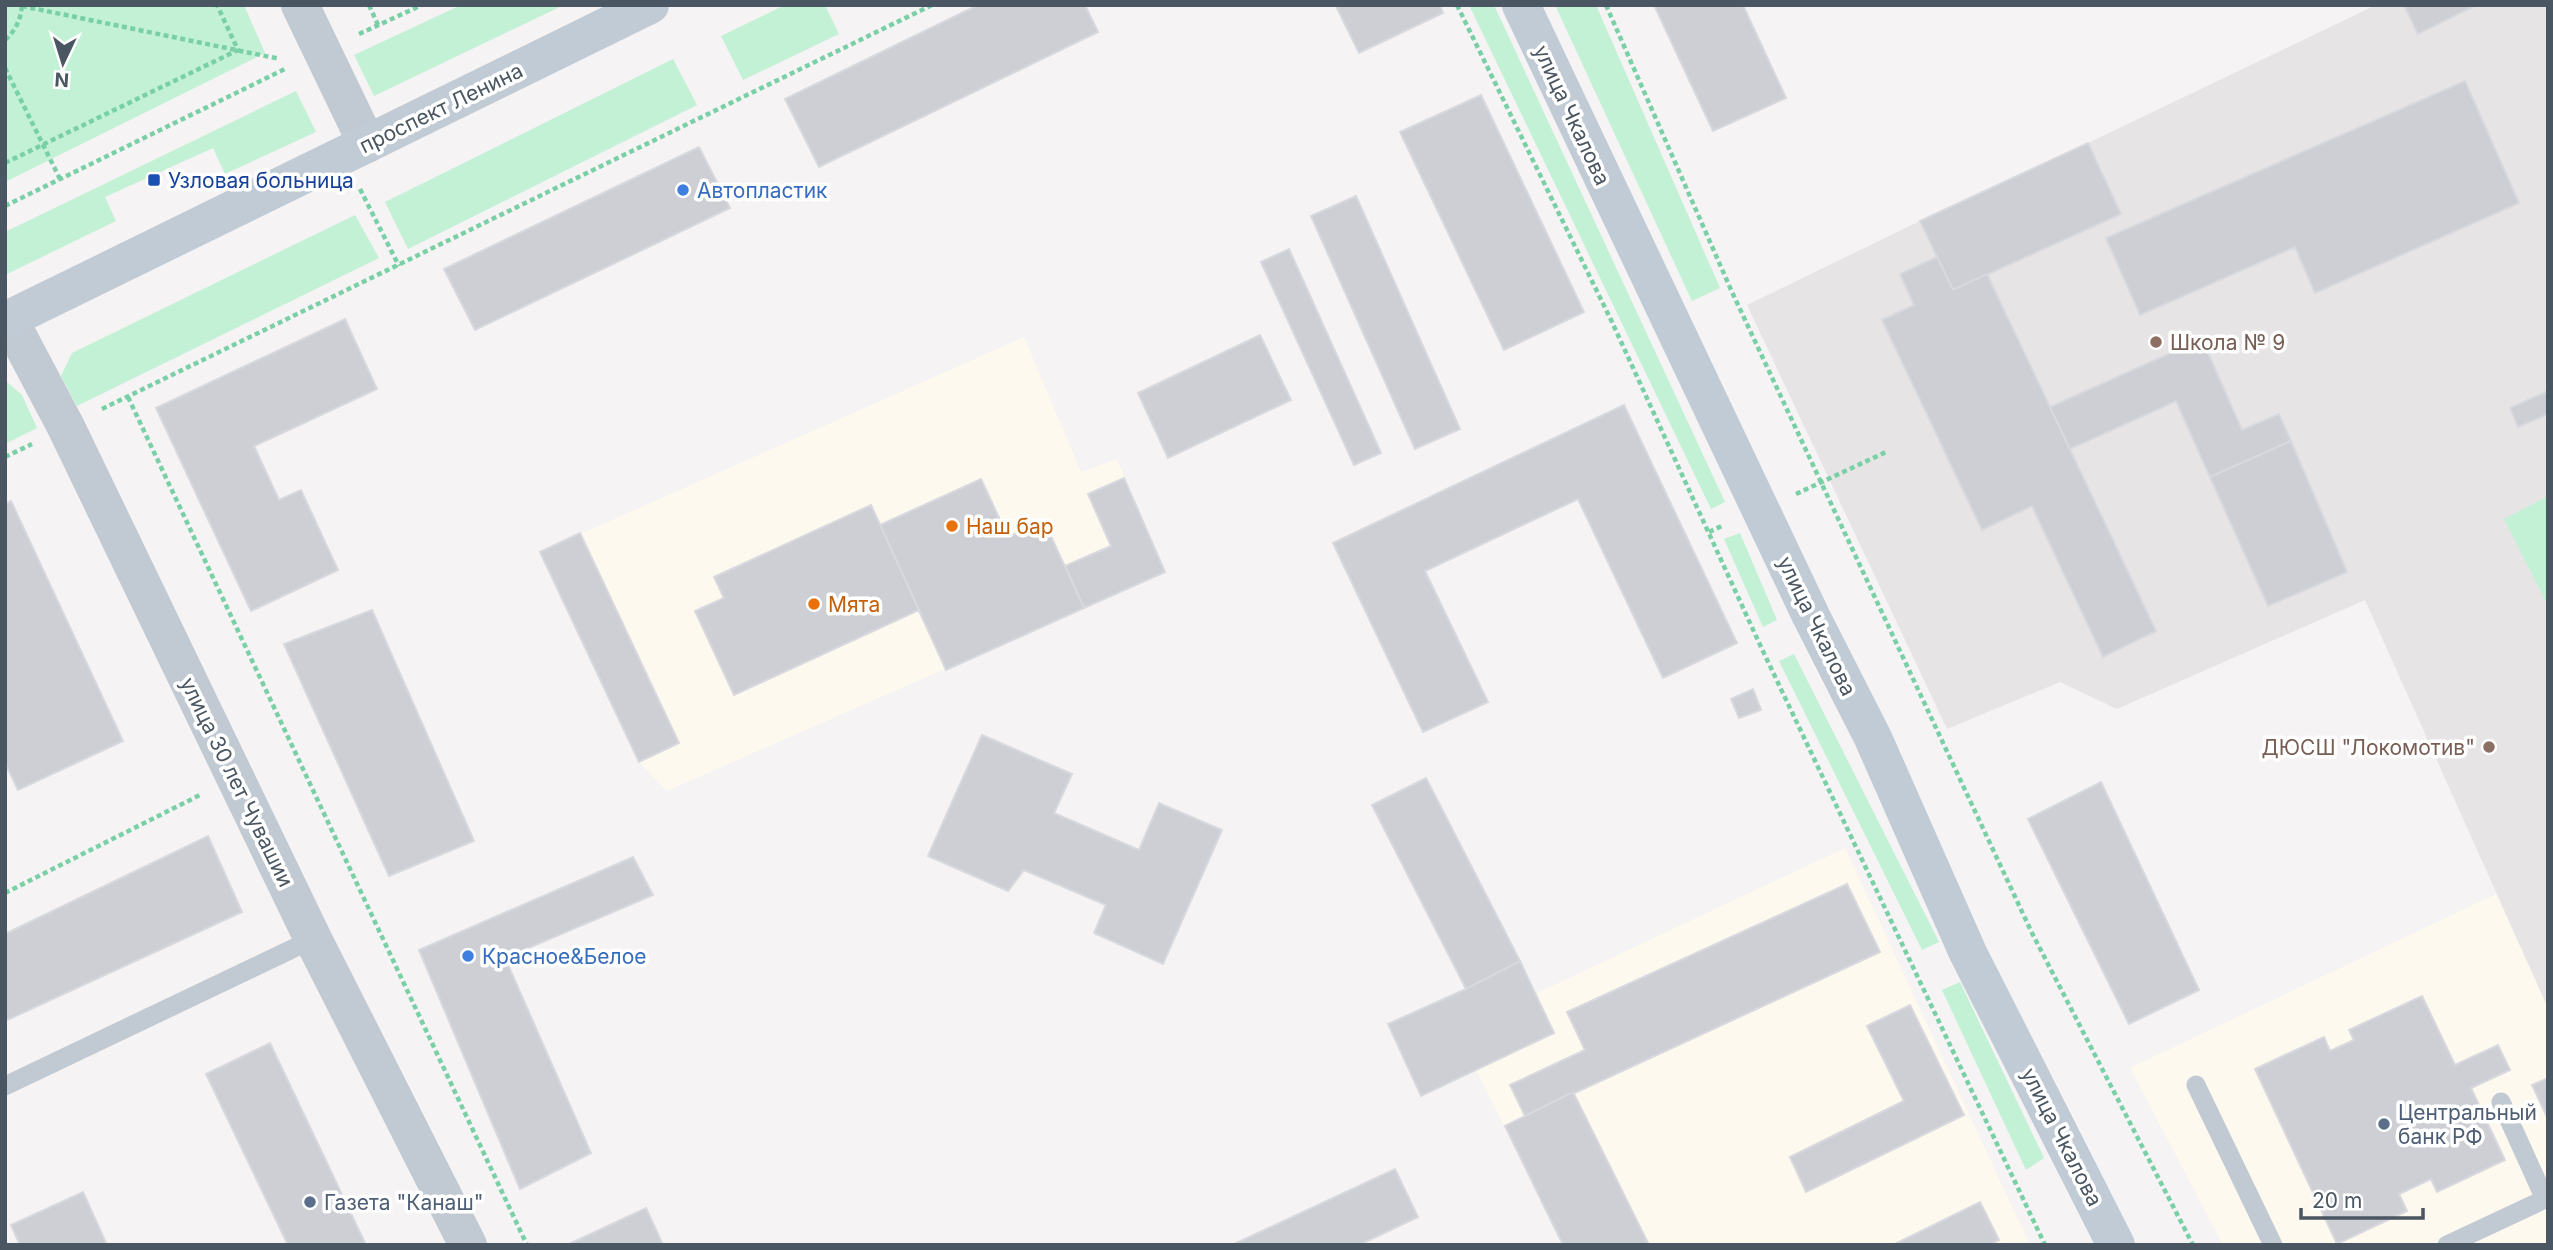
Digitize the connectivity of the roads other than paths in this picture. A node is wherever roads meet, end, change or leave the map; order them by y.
1 (300, 5) edge
2 (650, 5) edge
3 (1521, 5) edge
4 (367, 144) junction
5 (7, 320) edge
6 (313, 940) junction
7 (2196, 1085) dead end
8 (5, 1086) edge
9 (2501, 1102) dead end
10 (468, 1245) edge
11 (2116, 1245) edge
12 (2273, 1245) edge
13 (2447, 1245) edge

1 - 4 street
2 - 4 main road, проспект Ленина
3 - 11 main road, улица Чкалова
4 - 5 main road, проспект Ленина
5 - 6 street, улица 30 лет Чувашии
6 - 8 lane
6 - 10 street, улица 30 лет Чувашии
7 - 12 lane
9 - 13 lane

